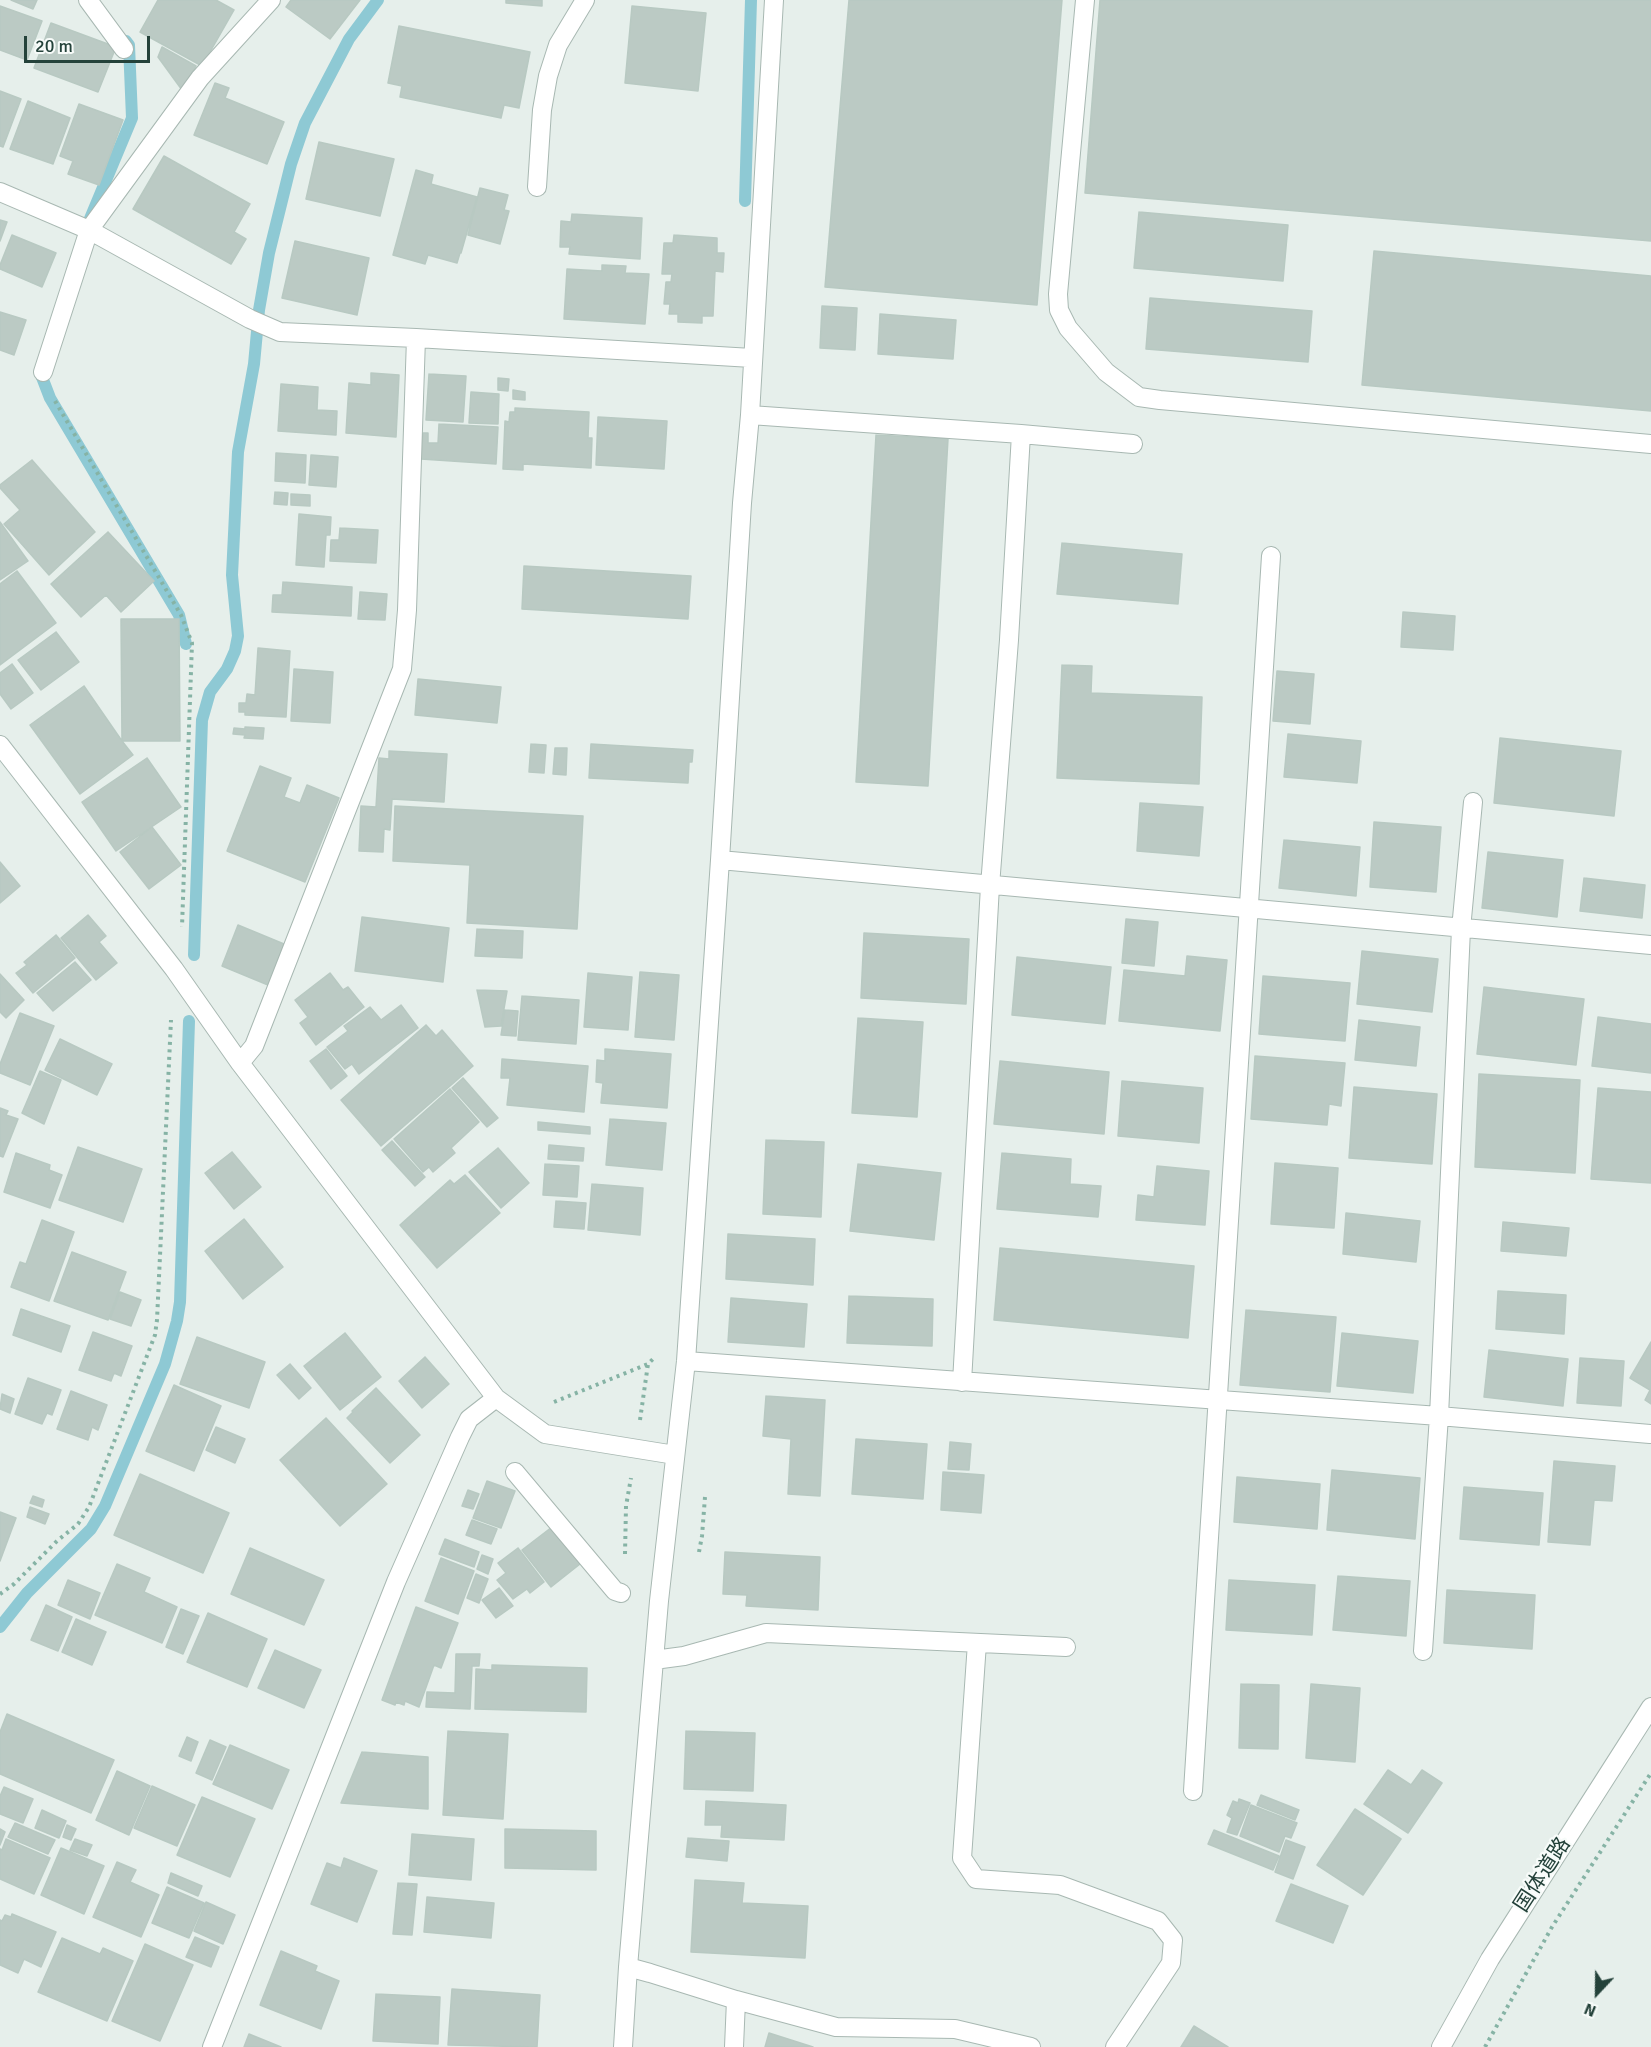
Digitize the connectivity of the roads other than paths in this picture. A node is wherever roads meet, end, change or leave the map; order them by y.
1 (88, 0) edge
2 (271, 0) edge
3 (585, 0) edge
4 (774, 0) edge
5 (1085, 0) edge
6 (124, 50) dead end
7 (537, 187) dead end
8 (0, 192) edge
9 (89, 230) junction
10 (416, 338) junction
11 (752, 358) junction
12 (43, 372) road end
13 (750, 415) junction
14 (1021, 434) junction
15 (1133, 444) dead end
16 (1651, 444) edge
17 (1271, 556) dead end
18 (0, 745) edge
19 (1473, 802) dead end
20 (720, 860) junction
21 (990, 886) junction
22 (1249, 909) junction
23 (1461, 929) junction
24 (1651, 945) edge
25 (240, 1063) junction
26 (686, 1361) junction
27 (962, 1382) junction
28 (496, 1398) junction
29 (1218, 1399) junction
30 (1439, 1416) junction
31 (1650, 1434) edge
32 (675, 1455) junction
33 (515, 1472) dead end
34 (621, 1593) dead end
35 (977, 1643) junction
36 (1066, 1647) dead end
37 (1423, 1651) dead end
38 (654, 1660) junction
39 (1651, 1707) edge
40 (1193, 1791) dead end
41 (628, 1967) junction
42 (736, 2001) junction
43 (212, 2047) edge
44 (623, 2047) edge
45 (734, 2047) edge
46 (1030, 2047) edge
47 (1115, 2047) edge
48 (1441, 2047) edge

1 - 6 street
2 - 9 street
3 - 7 street
4 - 11 street
5 - 16 street
8 - 9 street
9 - 10 street
9 - 12 street
10 - 11 street
10 - 25 street
11 - 13 street
13 - 14 street
13 - 20 street
14 - 15 street
14 - 21 street
17 - 22 street
18 - 25 street
19 - 23 street
20 - 21 street
20 - 26 street
21 - 22 street
21 - 27 street
22 - 23 street
22 - 29 street
23 - 24 street
23 - 30 street
25 - 28 street
26 - 27 street
26 - 32 street
27 - 29 street
28 - 32 street
28 - 43 street
29 - 30 street
29 - 40 street
30 - 31 street
30 - 37 street
32 - 38 street
33 - 34 street
35 - 36 street
35 - 38 street
35 - 47 street
38 - 41 street
39 - 48 street, 国体道路
41 - 42 street
41 - 44 street
42 - 45 street
42 - 46 street

